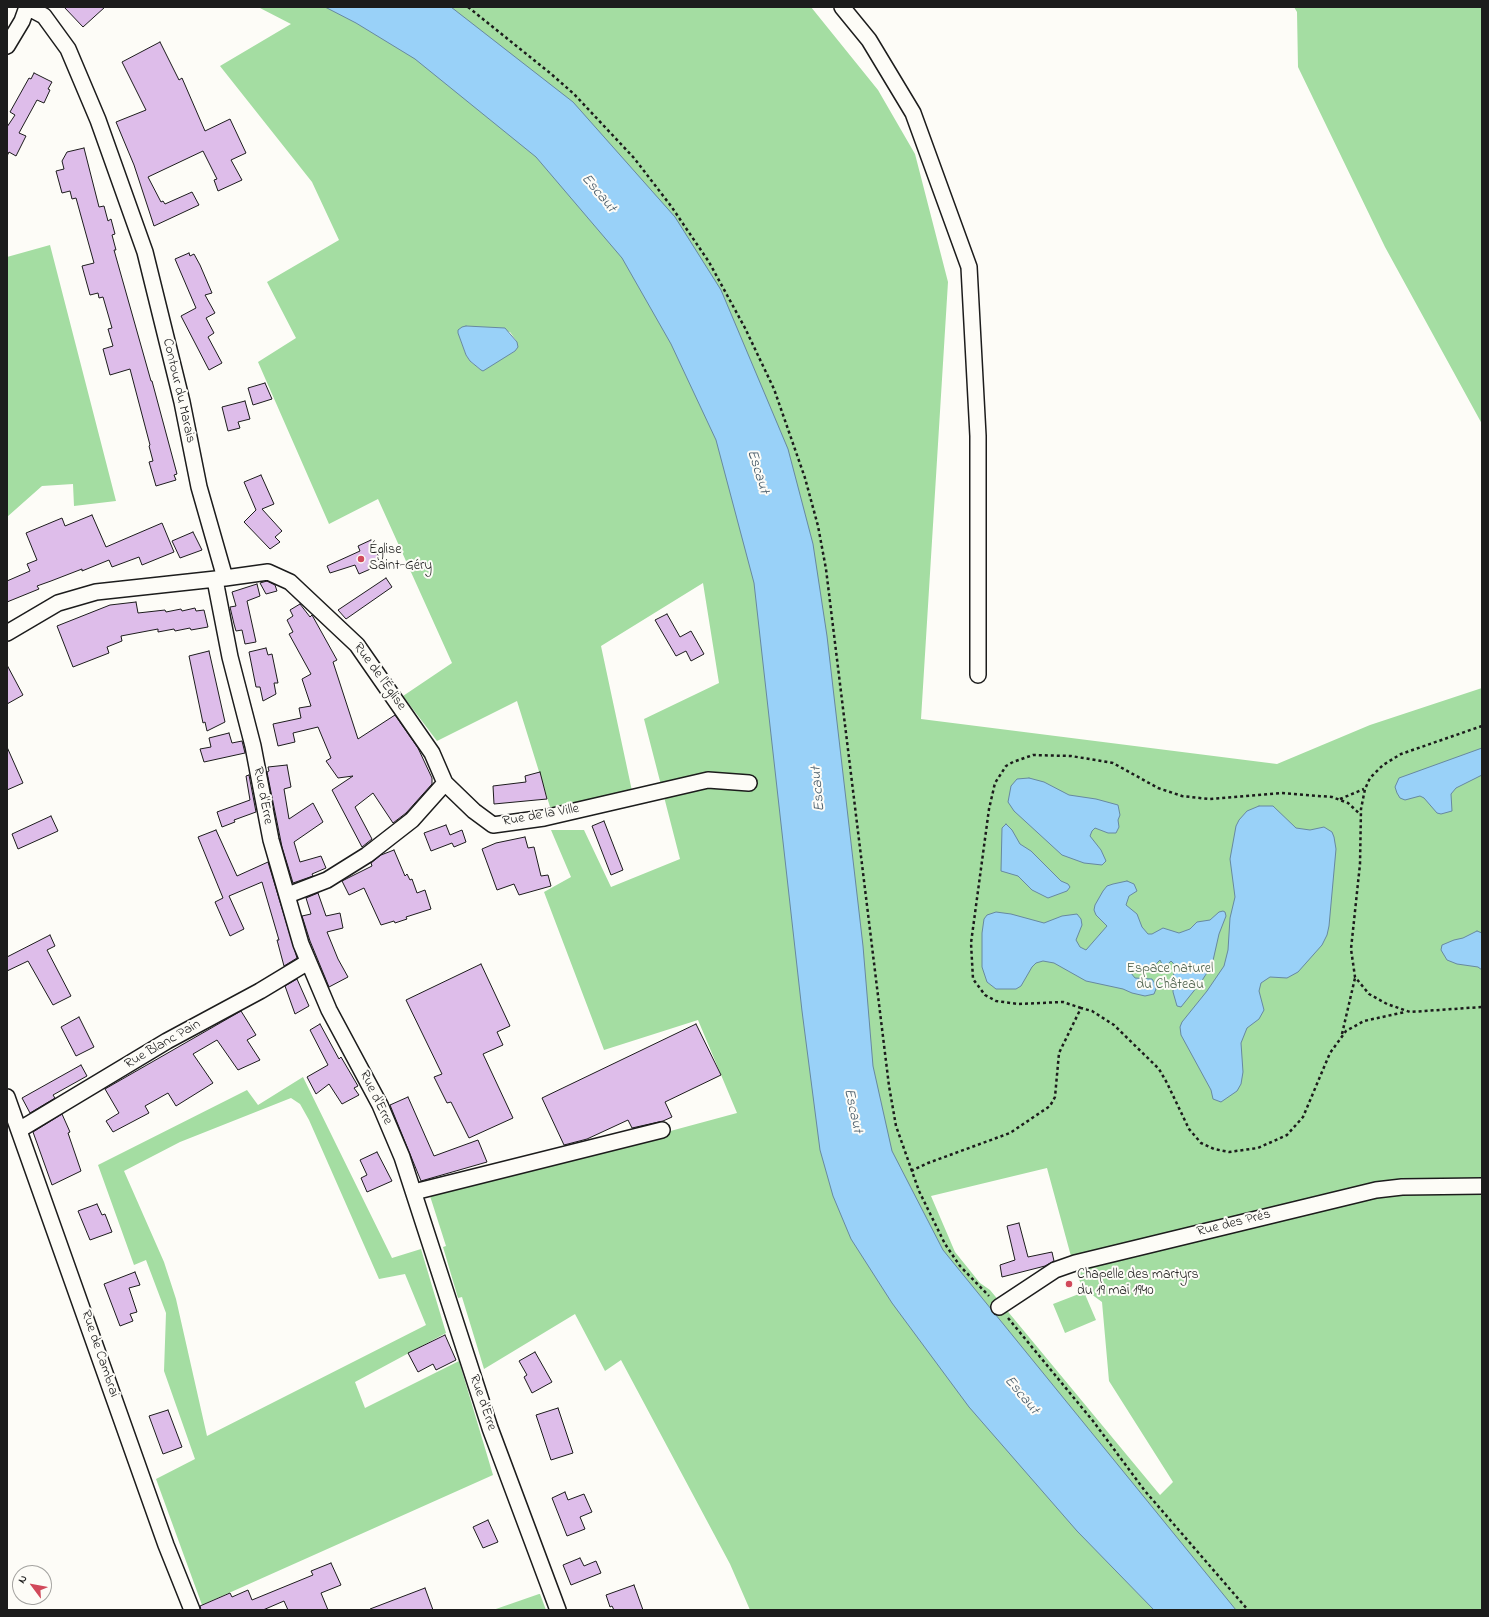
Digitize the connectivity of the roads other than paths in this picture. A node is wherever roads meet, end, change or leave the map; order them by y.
1 (27, 7) edge
2 (842, 7) edge
3 (7, 46) edge
4 (220, 579) junction
5 (7, 633) edge
6 (978, 675) dead end
7 (749, 782) dead end
8 (445, 783) junction
9 (288, 895) junction
10 (308, 962) junction
11 (7, 1098) edge
12 (19, 1130) junction
13 (662, 1130) dead end
14 (1482, 1186) edge
15 (414, 1192) junction
16 (999, 1307) road end
17 (192, 1610) edge
18 (558, 1610) edge

1 - 3 street, Contour du Marais
1 - 4 street, Contour du Marais
2 - 6 street
4 - 5 street
4 - 8 street, Rue de l'Église
4 - 9 street, Rue d'Erre
7 - 8 street, Rue de la Ville
8 - 9 street
9 - 10 street, Rue d'Erre
10 - 12 street, Rue Blanc Pain
10 - 15 street, Rue d'Erre
11 - 12 street, Rue de Cambrai
12 - 17 street, Rue de Cambrai
13 - 15 street
14 - 16 street, Rue des Prés
15 - 18 street, Rue d'Erre

